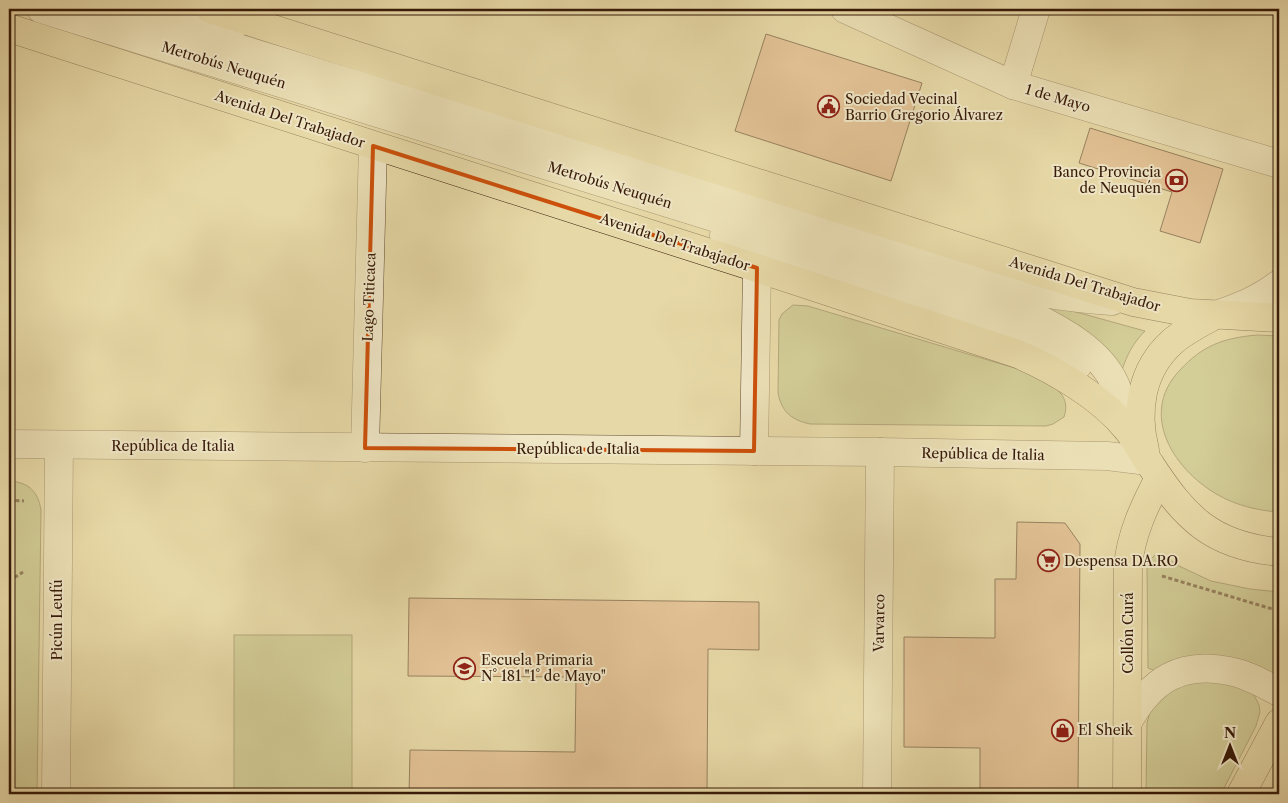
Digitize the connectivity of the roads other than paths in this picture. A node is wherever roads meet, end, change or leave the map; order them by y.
1 (41, 9) edge
2 (110, 9) edge
3 (142, 9) edge
4 (178, 9) edge
5 (210, 9) edge
6 (845, 9) edge
7 (1036, 9) edge
8 (9, 28) edge
9 (1013, 85) junction
10 (374, 146) junction
11 (1279, 164) edge
12 (724, 235) joint
13 (757, 268) junction
14 (1279, 284) edge
15 (1134, 302) junction
16 (1215, 315) junction
17 (1279, 318) edge
18 (1127, 428) junction
19 (9, 444) edge
20 (59, 445) junction
21 (365, 448) junction
22 (754, 451) junction
23 (880, 452) junction
24 (1153, 470) junction
25 (1279, 552) edge
26 (1279, 692) edge
27 (1128, 722) junction
28 (1279, 723) edge
29 (56, 794) edge
30 (877, 794) edge
31 (1127, 794) edge
32 (1240, 794) edge

1 - 18 street, Metrobús Neuquén
2 - 15 street, Metrobús Neuquén
3 - 4 street
5 - 15 main road, Avenida Del Trabajador
6 - 9 street, 1 de Mayo
7 - 9 street
8 - 10 main road, Avenida Del Trabajador
9 - 11 street, 1 de Mayo
10 - 13 main road, Avenida Del Trabajador
10 - 21 street, Lago Titicaca
12 - 12 street
13 - 18 main road, Avenida Del Trabajador
13 - 22 street
14 - 16 street
15 - 16 main road, Avenida Del Trabajador
16 - 17 main road, Avenida Del Trabajador
16 - 24 main road
18 - 24 main road, Avenida Del Trabajador
19 - 20 street, República de Italia
20 - 21 street, República de Italia
20 - 29 street, Picún Leufú
21 - 22 street, República de Italia
22 - 23 street, República de Italia
23 - 24 street, República de Italia
23 - 30 street, Varvarco
24 - 25 main road, Avenida Del Trabajador
24 - 27 main road, Collón Curá
26 - 27 street
27 - 31 main road, Collón Curá
28 - 32 main road

